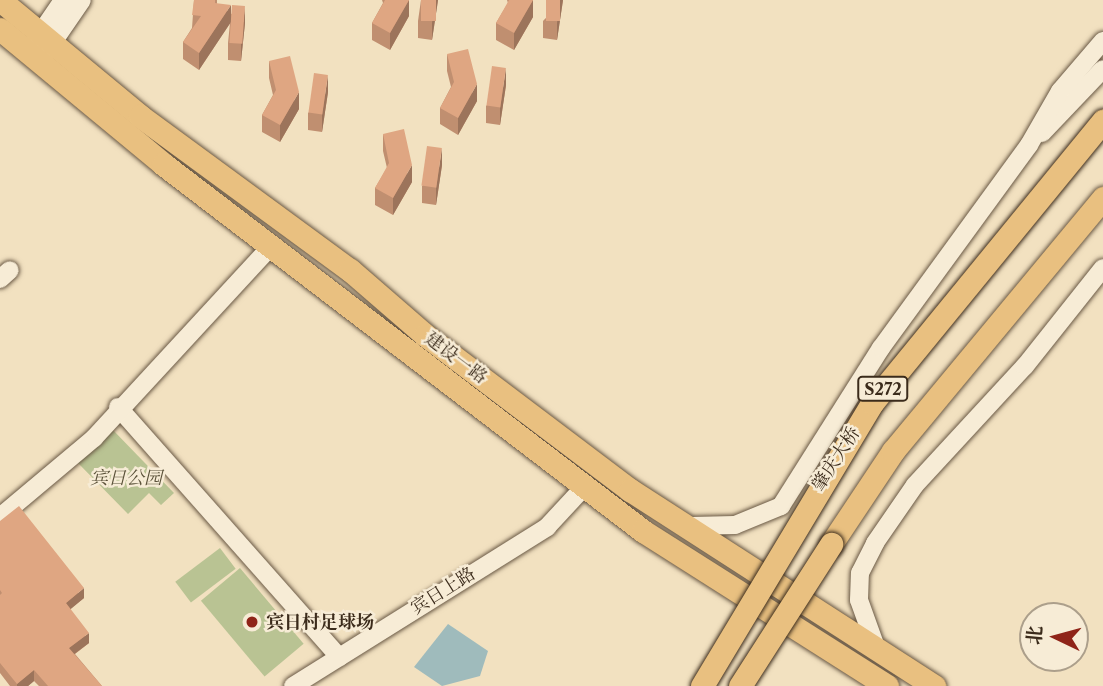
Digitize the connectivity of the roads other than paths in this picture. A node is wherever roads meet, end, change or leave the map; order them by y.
1 (0, 0) edge
2 (63, 0) edge
3 (82, 0) edge
4 (0, 29) edge
5 (1103, 41) edge
6 (40, 48) junction
7 (1103, 69) edge
8 (1103, 121) edge
9 (1029, 145) junction
10 (1103, 198) edge
11 (270, 247) junction
12 (1103, 268) edge
13 (118, 407) junction
14 (584, 487) junction
15 (0, 517) edge
16 (691, 526) junction
17 (831, 544) junction
18 (877, 650) junction
19 (339, 657) junction
20 (293, 686) edge
21 (702, 686) edge
22 (740, 686) edge
23 (759, 686) edge
24 (887, 686) edge
25 (934, 686) edge

1 - 6 main road, 建设一路
2 - 6 street
3 - 6 street
4 - 6 main road, 建设一路
5 - 9 street
6 - 11 main road, 建设一路
6 - 16 main road, 建设一路
7 - 9 street
8 - 21 main road, 肇庆大桥 / S272, bridge
9 - 16 street
10 - 17 main road, S272
11 - 13 street
11 - 14 main road, 建设一路
12 - 18 street
13 - 15 street
13 - 19 street
14 - 19 street, 宾日上路
14 - 24 main road, 建设一路
16 - 18 main road, 建设一路
17 - 22 main road, S272, bridge
17 - 23 main road, bridge
18 - 25 main road, 建设一路
19 - 20 street, 宾日上路

